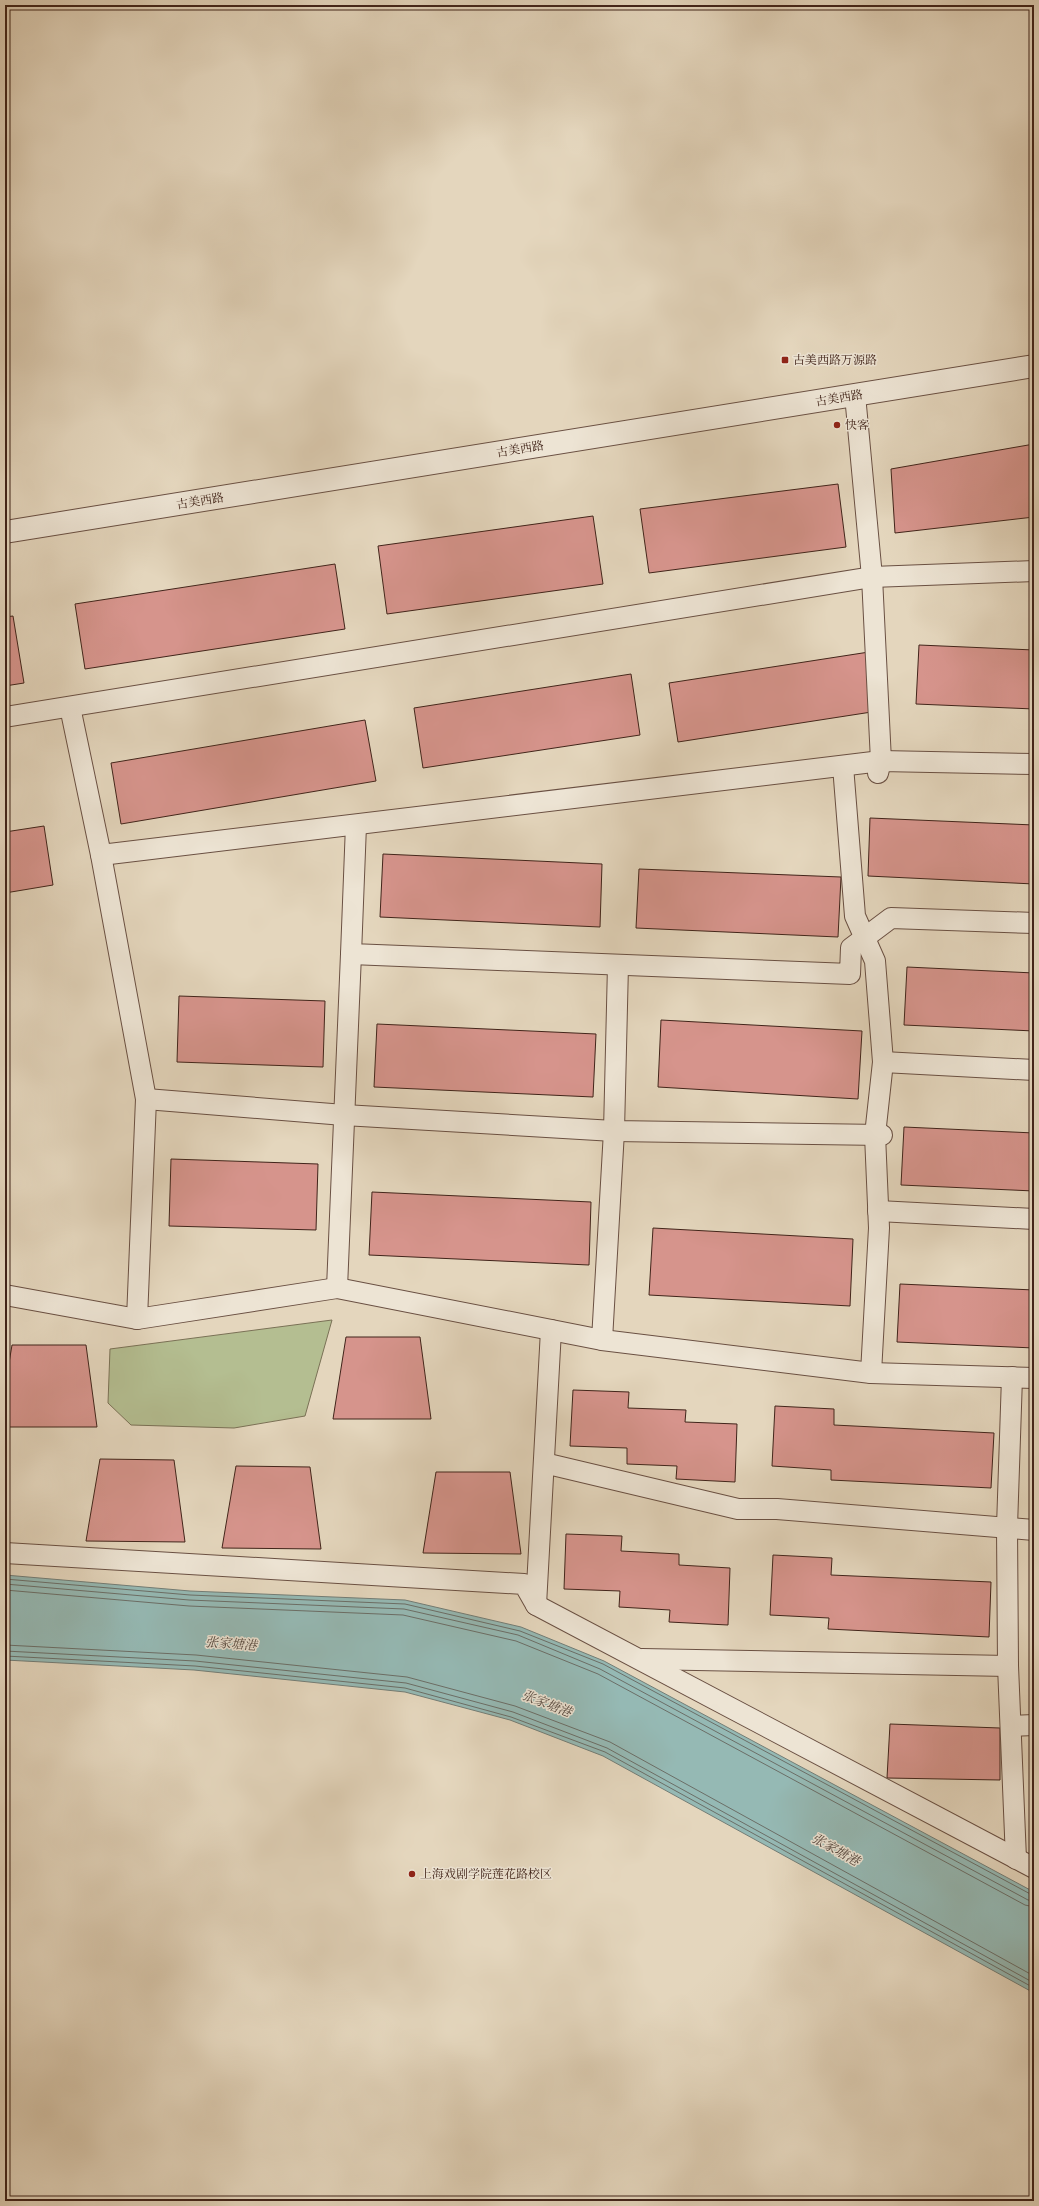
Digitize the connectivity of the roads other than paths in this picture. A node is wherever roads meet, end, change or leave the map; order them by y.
1 (1034, 366) edge
2 (855, 395) junction
3 (5, 532) edge
4 (1034, 571) edge
5 (872, 577) junction
6 (70, 707) junction
7 (5, 717) edge
8 (1034, 764) edge
9 (843, 766) junction
10 (880, 767) junction
11 (356, 825) junction
12 (101, 855) junction
13 (1034, 922) edge
14 (865, 937) junction
15 (351, 954) junction
16 (618, 965) junction
17 (882, 1062) junction
18 (1034, 1070) edge
19 (146, 1099) junction
20 (344, 1115) junction
21 (614, 1131) junction
22 (878, 1135) junction
23 (878, 1211) junction
24 (1034, 1219) edge
25 (337, 1288) junction
26 (5, 1295) edge
27 (137, 1319) junction
28 (551, 1330) junction
29 (602, 1340) junction
30 (871, 1373) junction
31 (1012, 1377) junction
32 (1034, 1378) edge
33 (544, 1462) junction
34 (1007, 1527) junction
35 (1034, 1530) edge
36 (5, 1553) edge
37 (536, 1605) junction
38 (639, 1659) junction
39 (1008, 1666) junction
40 (1012, 1726) junction
41 (1034, 1726) edge
42 (1016, 1859) junction
43 (1034, 1868) edge

1 - 2 street, 古美西路
2 - 3 street, 古美西路
2 - 5 lane
4 - 5 lane
5 - 6 lane
5 - 10 lane
6 - 7 lane
6 - 12 lane
8 - 10 lane
9 - 10 lane
9 - 11 lane
9 - 14 lane
11 - 12 lane
11 - 15 lane
12 - 19 lane
13 - 14 lane
14 - 16 lane
14 - 17 lane
15 - 16 lane
15 - 20 lane
16 - 21 lane
17 - 18 lane
17 - 22 lane
19 - 20 lane
19 - 27 lane
20 - 21 lane
20 - 25 lane
21 - 22 lane
21 - 29 lane
22 - 23 lane
23 - 24 lane
23 - 30 lane
25 - 27 lane
25 - 28 lane
26 - 27 lane
28 - 29 lane
28 - 33 lane
29 - 30 lane
30 - 31 lane
31 - 32 lane
31 - 34 lane
33 - 34 lane
33 - 37 lane
34 - 35 lane
34 - 39 lane
36 - 37 lane
37 - 38 lane
38 - 39 lane
38 - 42 lane
39 - 40 lane
40 - 41 lane
40 - 42 lane
42 - 43 lane

